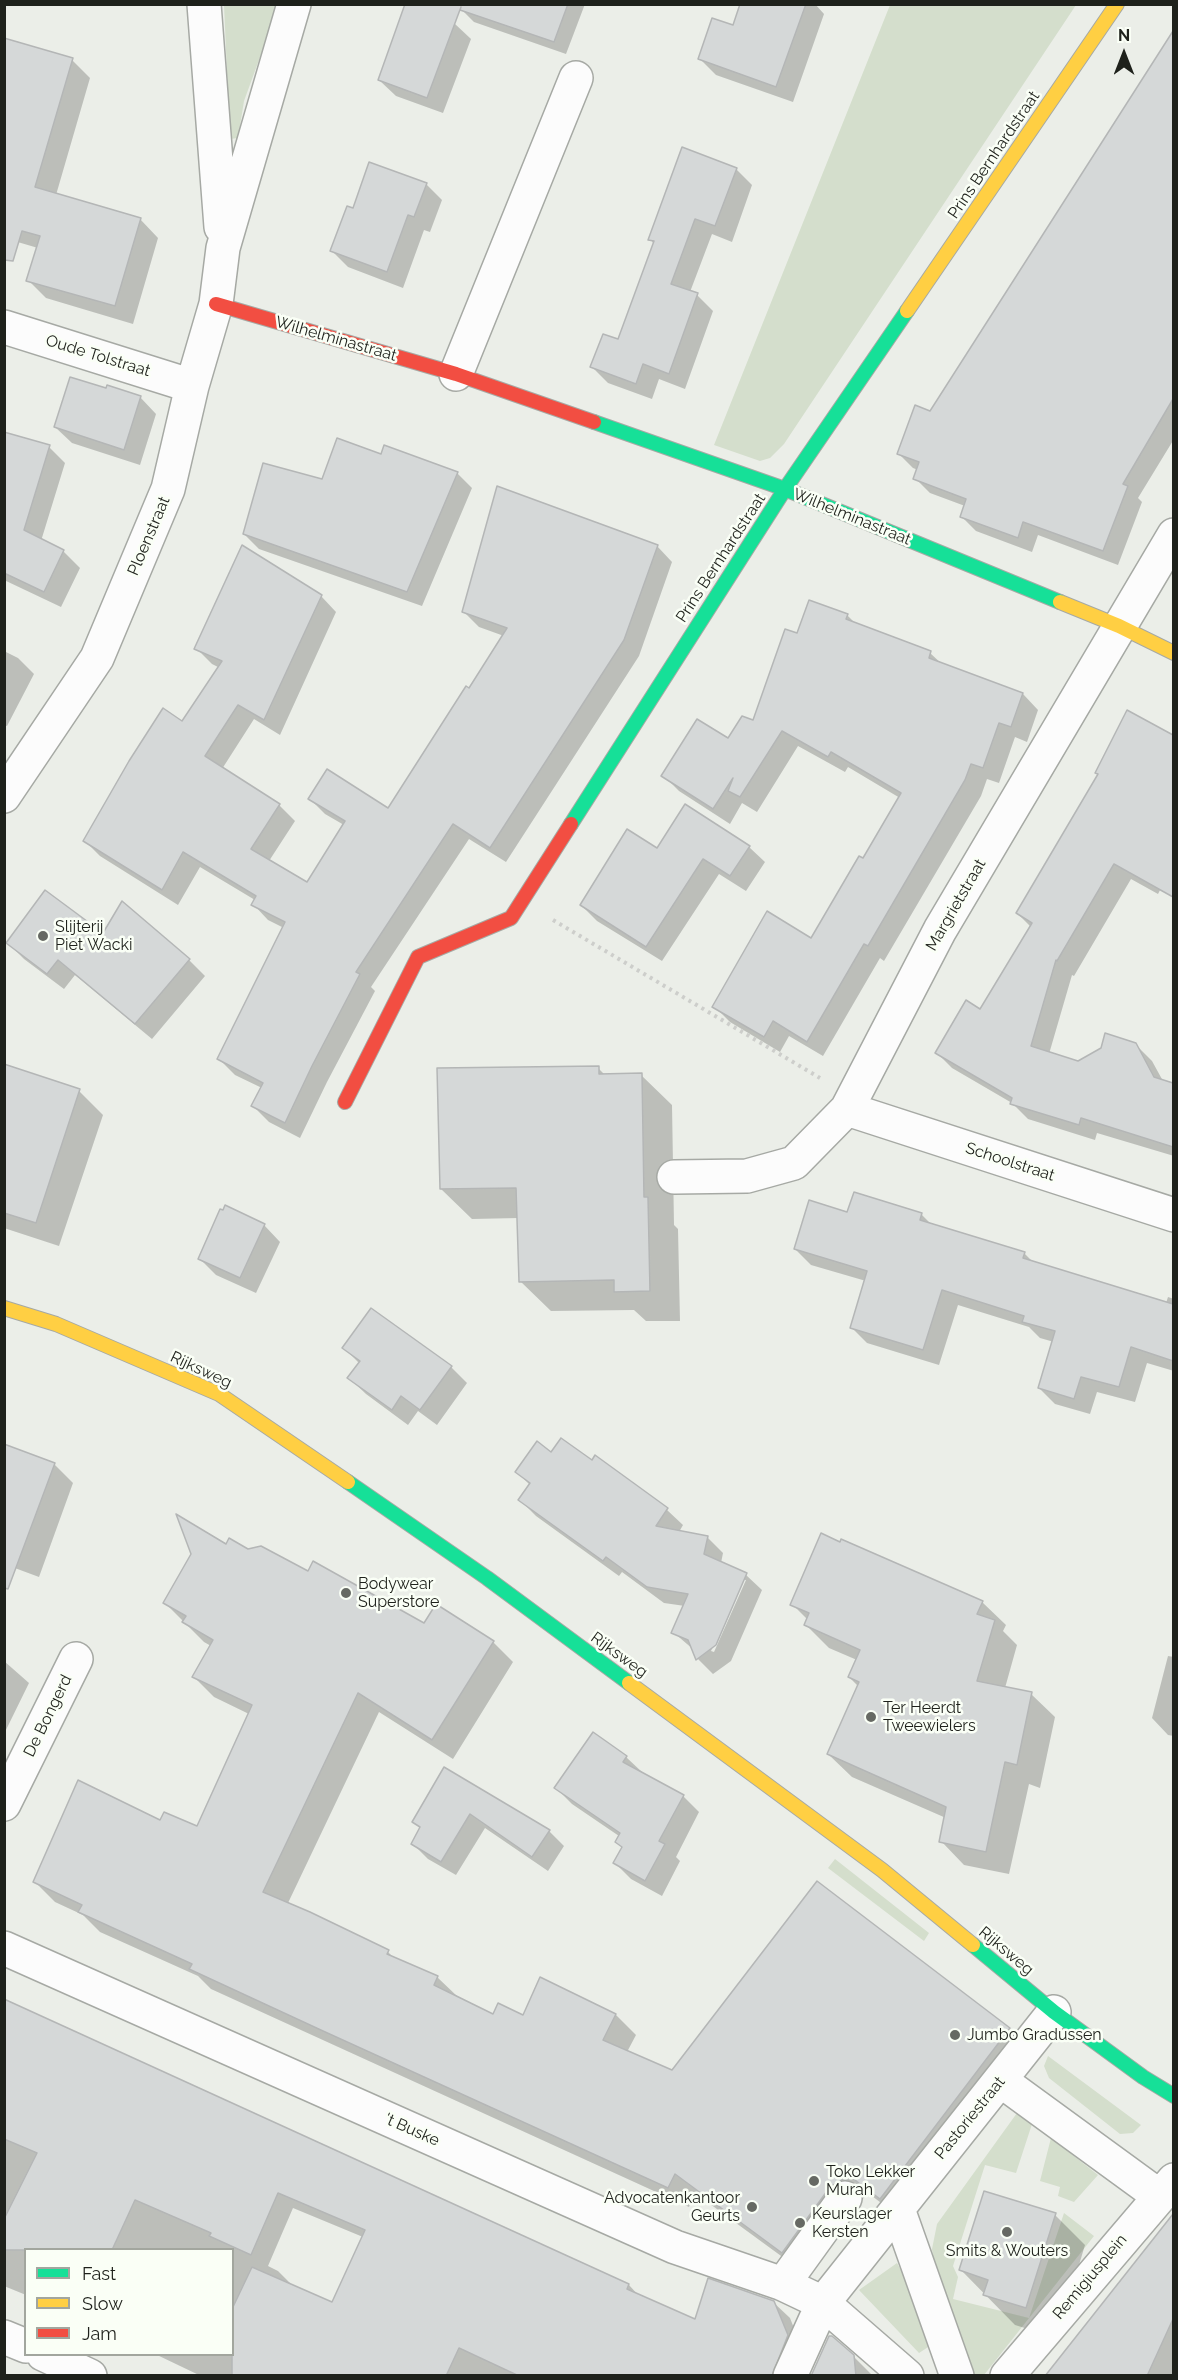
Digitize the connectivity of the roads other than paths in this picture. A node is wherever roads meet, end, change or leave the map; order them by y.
1 (204, 4) edge
2 (294, 4) edge
3 (1117, 4) edge
4 (576, 78) dead end
5 (223, 248) junction
6 (216, 304) junction
7 (4, 327) edge
8 (456, 374) junction
9 (192, 386) junction
10 (785, 489) junction
11 (1173, 535) edge
12 (1119, 626) junction
13 (1173, 653) edge
14 (4, 796) edge
15 (345, 1102) dead end
16 (850, 1103) junction
17 (674, 1177) dead end
18 (1173, 1215) edge
19 (4, 1308) edge
20 (76, 1659) dead end
21 (4, 1804) edge
22 (4, 1948) edge
23 (1054, 2012) junction
24 (1000, 2080) junction
25 (1173, 2096) edge
26 (1166, 2188) edge
27 (845, 2198) dead end
28 (898, 2209) junction
29 (783, 2284) junction
30 (823, 2303) junction
31 (4, 2337) edge
32 (24, 2345) edge
33 (46, 2356) edge
34 (90, 2376) edge
35 (790, 2376) edge
36 (907, 2376) edge
37 (957, 2376) edge
38 (1006, 2376) edge

1 - 5 street, Ploenstraat
2 - 5 street, Ploenstraat
3 - 10 street, Prins Bernhardstraat
4 - 8 street
5 - 6 street, Ploenstraat
6 - 8 street, Wilhelminastraat
6 - 9 street, Ploenstraat
7 - 9 street, Oude Tolstraat
8 - 10 street, Wilhelminastraat
9 - 14 street, Ploenstraat
10 - 12 street, Wilhelminastraat
10 - 15 street, Prins Bernhardstraat
11 - 12 street, Margrietstraat
12 - 13 street, Wilhelminastraat
12 - 16 street, Margrietstraat
16 - 17 street, Margrietstraat
16 - 18 street, Schoolstraat
19 - 23 street, Rijksweg
20 - 21 street, De Bongerd
22 - 29 street, 't Buske
23 - 24 street, Pastoriestraat
23 - 25 street, Rijksweg
24 - 26 street
24 - 28 street, Pastoriestraat
26 - 38 street, Remigiusplein
27 - 29 street
28 - 30 street, Pastoriestraat
28 - 37 street
29 - 30 street, 't Buske
30 - 35 street, Pastoriestraat
30 - 36 street
31 - 32 street
33 - 34 street

